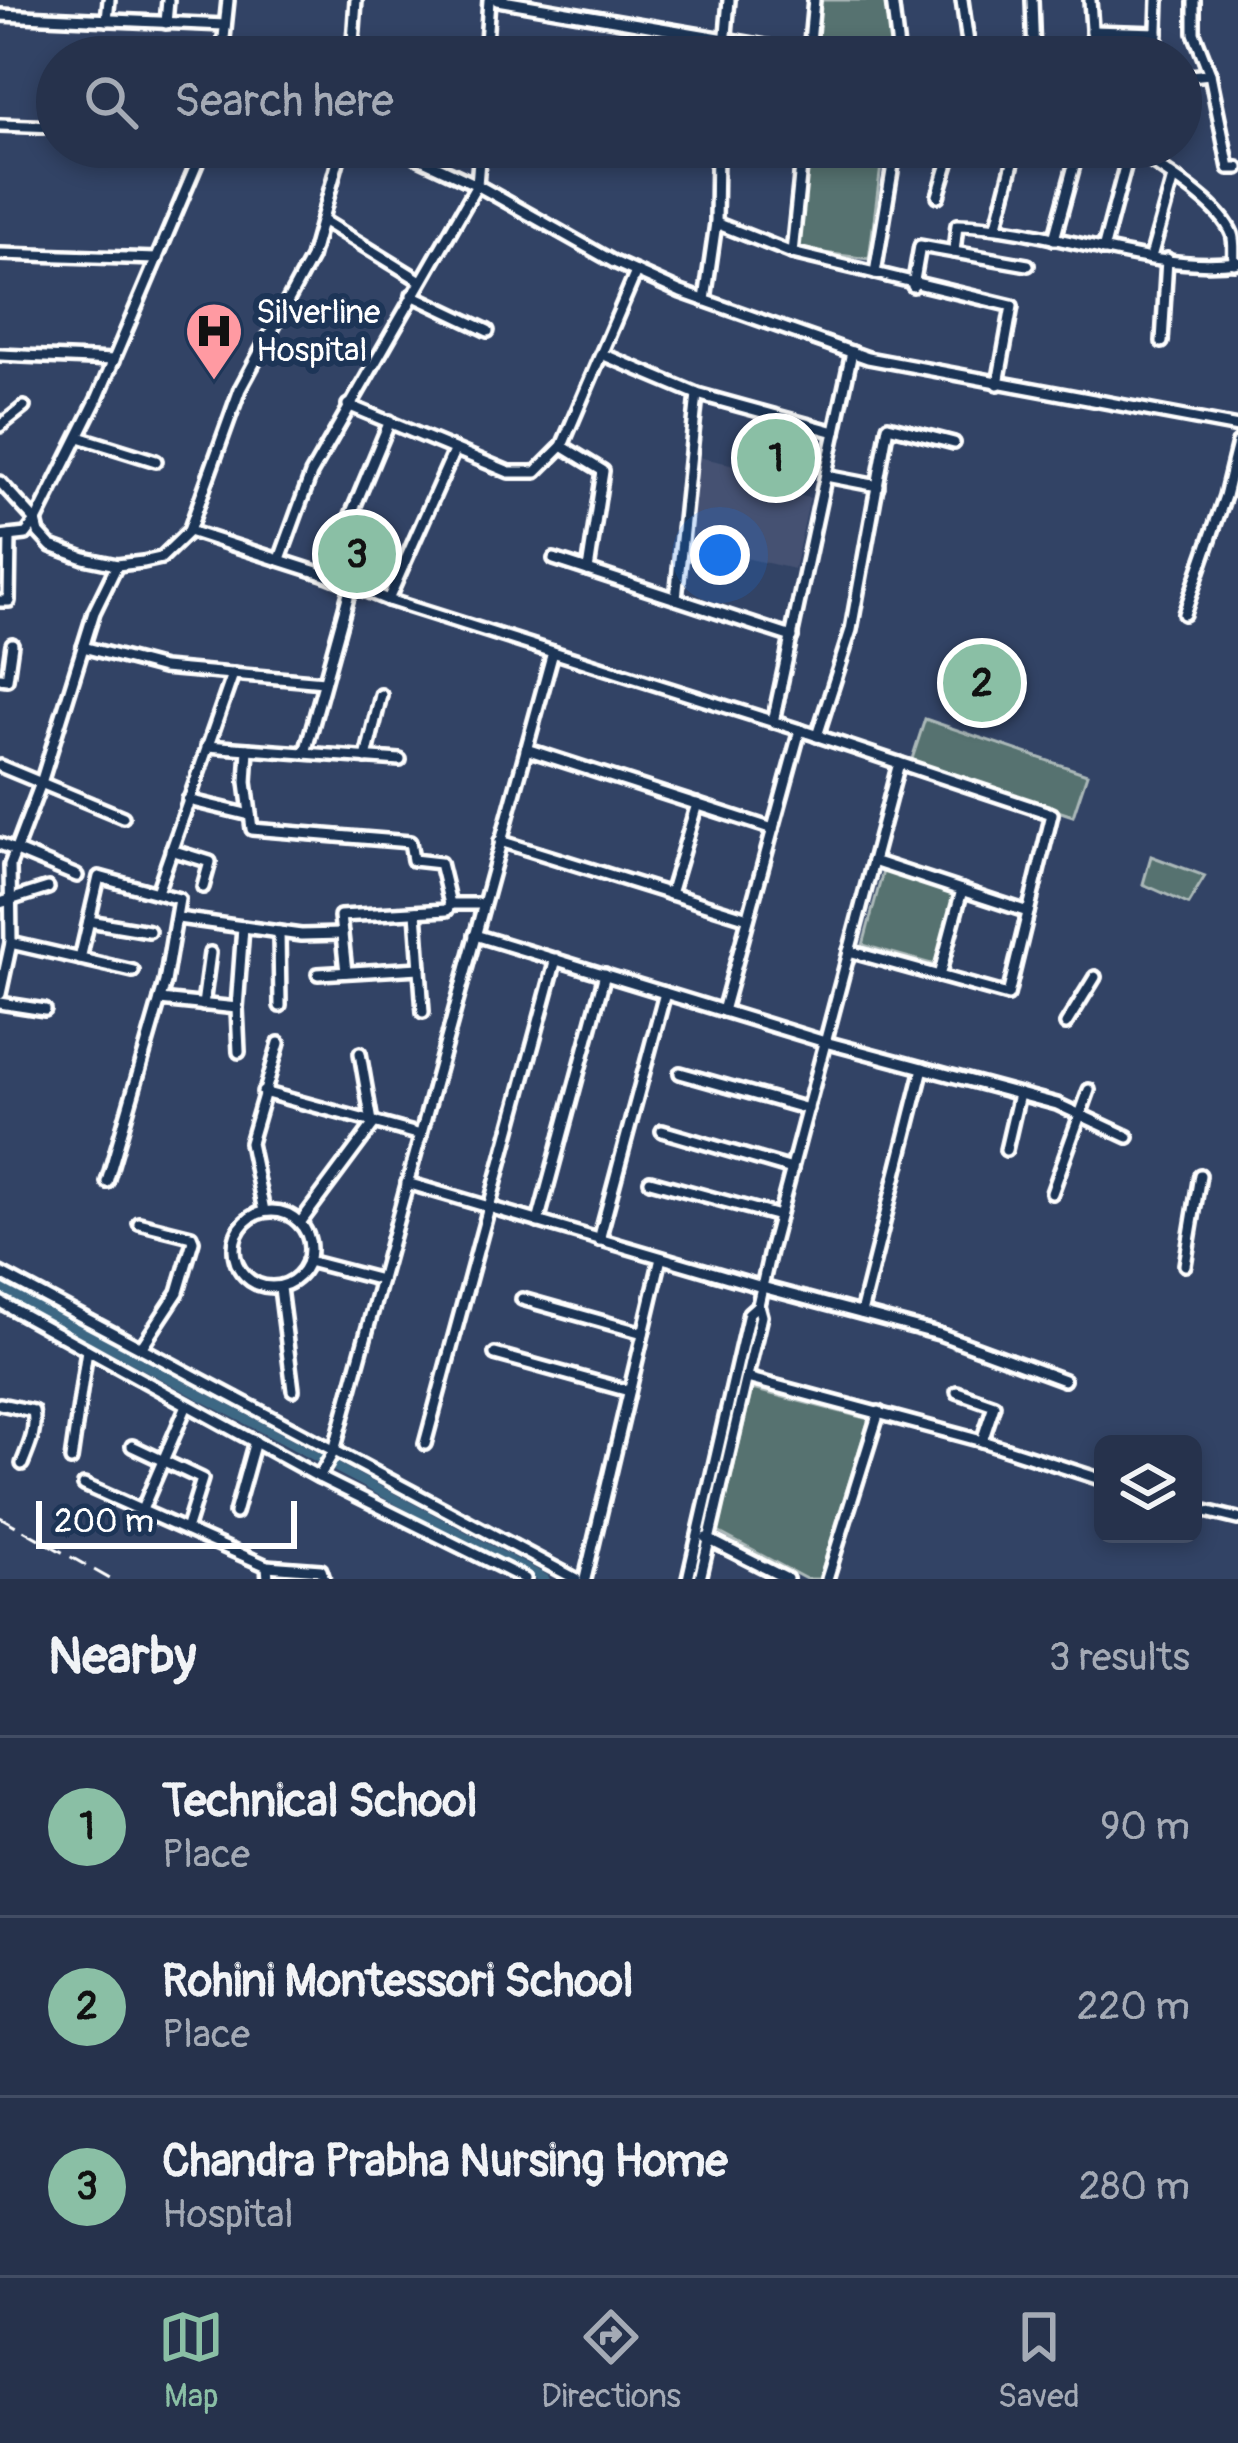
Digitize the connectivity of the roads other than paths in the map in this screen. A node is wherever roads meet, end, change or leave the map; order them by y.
1 (56, 0) edge
2 (109, 0) edge
3 (168, 0) edge
4 (228, 0) edge
5 (356, 0) edge
6 (493, 0) edge
7 (729, 0) edge
8 (814, 0) edge
9 (892, 0) edge
10 (962, 0) edge
11 (1032, 0) edge
12 (1090, 0) edge
13 (1158, 0) edge
14 (1194, 0) edge
15 (0, 15) edge
16 (56, 18) junction
17 (107, 20) junction
18 (166, 22) junction
19 (226, 25) junction
20 (1092, 31) junction
21 (1157, 33) junction
22 (225, 36) edge
23 (353, 36) edge
24 (488, 36) edge
25 (707, 36) edge
26 (725, 36) edge
27 (811, 36) edge
28 (896, 36) edge
29 (967, 36) edge
30 (1033, 36) edge
31 (1092, 36) edge
32 (1157, 36) edge
33 (1196, 36) edge
34 (1202, 52) edge
35 (1210, 74) junction
36 (1202, 75) edge
37 (0, 125) edge
38 (36, 126) edge
39 (195, 168) edge
40 (336, 168) edge
41 (440, 168) edge
42 (478, 168) edge
43 (717, 168) edge
44 (801, 168) edge
45 (893, 168) edge
46 (947, 168) edge
47 (1012, 168) edge
48 (1073, 168) edge
49 (1124, 168) edge
50 (1160, 168) edge
51 (1238, 168) edge
52 (1174, 178) junction
53 (477, 185) junction
54 (938, 196) dead end
55 (322, 220) junction
56 (716, 223) junction
57 (997, 225) junction
58 (1054, 239) junction
59 (1103, 250) junction
60 (954, 253) junction
61 (0, 254) edge
62 (792, 254) junction
63 (1150, 257) junction
64 (157, 259) junction
65 (1167, 259) junction
66 (1236, 262) edge
67 (1028, 265) dead end
68 (636, 272) junction
69 (875, 273) junction
70 (421, 281) junction
71 (913, 286) junction
72 (412, 296) junction
73 (705, 300) junction
74 (488, 331) dead end
75 (1162, 341) dead end
76 (852, 352) junction
77 (602, 354) junction
78 (0, 355) edge
79 (114, 360) junction
80 (998, 384) junction
81 (697, 394) junction
82 (348, 405) junction
83 (24, 407) dead end
84 (390, 421) junction
85 (0, 426) edge
86 (1238, 428) edge
87 (835, 432) junction
88 (79, 437) junction
89 (954, 443) dead end
90 (1238, 443) edge
91 (562, 446) junction
92 (454, 451) junction
93 (156, 461) dead end
94 (826, 476) junction
95 (0, 482) edge
96 (878, 486) junction
97 (36, 521) junction
98 (189, 531) junction
99 (5, 537) edge
100 (554, 559) dead end
101 (280, 560) junction
102 (117, 565) junction
103 (587, 570) junction
104 (326, 575) junction
105 (350, 586) junction
106 (676, 599) junction
107 (388, 600) junction
108 (0, 601) edge
109 (1184, 614) dead end
110 (792, 637) junction
111 (12, 644) dead end
112 (83, 646) junction
113 (553, 652) junction
114 (233, 674) junction
115 (0, 678) edge
116 (324, 682) junction
117 (381, 695) dead end
118 (773, 722) junction
119 (800, 730) junction
120 (817, 736) junction
121 (207, 746) junction
122 (248, 749) junction
123 (526, 749) junction
124 (305, 753) junction
125 (366, 758) junction
126 (400, 760) dead end
127 (899, 763) junction
128 (0, 766) edge
129 (41, 783) junction
130 (188, 800) junction
131 (698, 804) junction
132 (250, 815) junction
133 (123, 817) dead end
134 (773, 829) junction
135 (500, 841) junction
136 (0, 844) edge
137 (15, 850) junction
138 (171, 850) junction
139 (873, 861) junction
140 (77, 876) dead end
141 (203, 887) dead end
142 (48, 888) dead end
143 (962, 890) junction
144 (157, 892) junction
145 (670, 894) junction
146 (5, 903) edge
147 (451, 904) junction
148 (483, 904) junction
149 (416, 912) junction
150 (1028, 912) junction
151 (178, 918) junction
152 (748, 918) junction
153 (89, 921) junction
154 (242, 927) junction
155 (149, 931) dead end
156 (279, 932) junction
157 (342, 934) junction
158 (475, 934) junction
159 (11, 944) junction
160 (849, 951) junction
161 (210, 953) dead end
162 (4, 959) edge
163 (80, 959) junction
164 (556, 959) junction
165 (420, 968) junction
166 (133, 970) dead end
167 (346, 973) junction
168 (318, 974) dead end
169 (605, 974) junction
170 (939, 976) junction
171 (1095, 977) dead end
172 (665, 993) junction
173 (0, 994) edge
174 (160, 1000) junction
175 (0, 1004) edge
176 (203, 1005) junction
177 (280, 1006) dead end
178 (237, 1008) junction
179 (45, 1010) dead end
180 (723, 1011) junction
181 (423, 1012) dead end
182 (1066, 1024) dead end
183 (825, 1042) junction
184 (279, 1043) dead end
185 (239, 1052) dead end
186 (360, 1053) dead end
187 (923, 1068) junction
188 (680, 1073) dead end
189 (1089, 1090) dead end
190 (263, 1092) junction
191 (1019, 1094) junction
192 (808, 1109) junction
193 (1080, 1114) junction
194 (374, 1122) junction
195 (662, 1131) dead end
196 (421, 1135) junction
197 (1128, 1137) dead end
198 (1006, 1150) dead end
199 (792, 1169) junction
200 (1200, 1175) dead end
201 (650, 1181) dead end
202 (107, 1182) dead end
203 (407, 1184) junction
204 (1052, 1192) dead end
205 (487, 1207) junction
206 (264, 1211) junction
207 (779, 1216) junction
208 (538, 1222) junction
209 (139, 1223) dead end
210 (300, 1223) junction
211 (599, 1240) junction
212 (661, 1258) junction
213 (308, 1262) junction
214 (1185, 1265) dead end
215 (0, 1273) edge
216 (381, 1280) junction
217 (761, 1287) junction
218 (280, 1288) junction
219 (522, 1299) dead end
220 (0, 1302) edge
221 (758, 1305) junction
222 (861, 1313) junction
223 (643, 1334) junction
224 (141, 1348) junction
225 (87, 1350) junction
226 (495, 1354) dead end
227 (747, 1378) junction
228 (1064, 1381) dead end
229 (292, 1390) dead end
230 (629, 1391) junction
231 (957, 1391) dead end
232 (0, 1404) edge
233 (188, 1405) junction
234 (879, 1412) junction
235 (254, 1441) junction
236 (982, 1442) junction
237 (425, 1444) dead end
238 (132, 1446) dead end
239 (333, 1452) junction
240 (71, 1460) dead end
241 (164, 1461) junction
242 (22, 1464) dead end
243 (321, 1474) junction
244 (1094, 1477) edge
245 (84, 1485) dead end
246 (1202, 1510) edge
247 (141, 1512) junction
248 (235, 1513) dead end
249 (1238, 1520) edge
250 (186, 1530) junction
251 (705, 1538) junction
252 (267, 1566) junction
253 (268, 1579) edge
254 (324, 1579) edge
255 (525, 1579) edge
256 (580, 1579) edge
257 (688, 1579) edge
258 (700, 1579) edge
259 (788, 1579) edge
260 (827, 1579) edge

1 - 16 street
2 - 17 street
3 - 18 street
4 - 19 street
5 - 23 street
6 - 24 street
6 - 25 street
7 - 26 street
8 - 27 street
9 - 28 street
10 - 29 street
11 - 30 street
12 - 20 street
13 - 21 street
14 - 33 street
15 - 16 street
16 - 17 street
17 - 18 street
18 - 19 street
19 - 22 street
20 - 21 street
20 - 31 street
21 - 32 street
34 - 35 street
35 - 36 street
35 - 51 street
37 - 38 street
39 - 64 street
40 - 55 street
41 - 53 street
42 - 53 street
43 - 56 street
44 - 62 street
45 - 69 street
46 - 54 street
47 - 57 street
48 - 58 street
49 - 59 street
50 - 52 street
52 - 63 street
52 - 66 street
53 - 68 street
53 - 70 street
55 - 70 street
55 - 98 street
56 - 62 street
56 - 73 street
57 - 58 street
57 - 60 street
58 - 59 street
59 - 63 street
60 - 67 street
60 - 71 street
61 - 64 street
62 - 69 street
63 - 65 street
64 - 79 street
65 - 66 street
65 - 75 street
68 - 73 street
68 - 77 street
69 - 71 street
70 - 72 street
71 - 80 street
72 - 74 street
72 - 82 street
73 - 76 street
76 - 80 street
76 - 87 street
77 - 81 street
77 - 91 street
78 - 79 street
79 - 88 street
80 - 86 street
81 - 87 street
81 - 106 street
82 - 84 street
82 - 101 street
83 - 85 street
84 - 92 street
84 - 104 street
87 - 94 street
88 - 93 street
88 - 97 street
89 - 96 street
90 - 109 street
91 - 92 street
91 - 103 street
92 - 107 street
94 - 96 street
94 - 110 street
95 - 97 street
96 - 120 street
97 - 99 street
97 - 102 street
98 - 101 street
98 - 102 street
99 - 108 street
100 - 103 street
101 - 104 street
102 - 112 street
103 - 106 street
104 - 105 street
105 - 107 street
105 - 116 street
106 - 110 street
107 - 113 street
110 - 118 street
111 - 115 street
112 - 114 street
112 - 129 street
113 - 118 street
113 - 123 street
114 - 116 street
114 - 121 street
116 - 124 street
117 - 125 street
118 - 119 street
119 - 120 street
119 - 134 street
120 - 127 street
121 - 122 street
121 - 130 street
122 - 124 street
122 - 132 street
123 - 131 street
123 - 135 street
124 - 125 street
125 - 126 street
127 - 139 street
127 - 150 street
128 - 129 street
129 - 133 street
129 - 137 street
130 - 132 street
130 - 138 street
131 - 134 street
131 - 145 street
132 - 147 street
134 - 152 street
135 - 145 street
135 - 148 street
136 - 137 street
137 - 140 street
137 - 146 street
138 - 141 street
138 - 144 street
139 - 143 street
139 - 160 street
142 - 146 street
143 - 150 street
143 - 170 street
144 - 151 street
144 - 153 street
145 - 152 street
146 - 159 street
147 - 148 street
147 - 149 street
148 - 158 street
149 - 157 street
149 - 165 street
150 - 170 street
151 - 154 street
151 - 174 street
152 - 180 street
153 - 155 street
153 - 163 street
154 - 156 street
154 - 178 street
156 - 157 street
156 - 177 street
157 - 167 street
158 - 164 street
158 - 196 street
159 - 162 street
159 - 163 street
160 - 170 street
160 - 183 street
161 - 176 street
162 - 173 street
163 - 166 street
164 - 169 street
164 - 205 street
165 - 167 street
165 - 181 street
167 - 168 street
169 - 172 street
169 - 208 street
171 - 182 street
172 - 180 street
172 - 211 street
174 - 176 street
174 - 202 street
175 - 179 street
176 - 178 street
178 - 185 street
180 - 183 street
183 - 187 street
183 - 192 street
184 - 190 street
186 - 194 street
187 - 191 street
187 - 222 street
188 - 192 street
189 - 193 street
190 - 194 street
190 - 206 street
191 - 193 street
191 - 198 street
192 - 199 street
193 - 197 street
193 - 204 street
194 - 196 street
194 - 210 street
195 - 199 street
196 - 203 street
199 - 207 street
200 - 214 street
201 - 207 street
203 - 205 street
203 - 216 street
205 - 208 street
205 - 237 street
206 - 210 street
206 - 218 street
207 - 217 street
208 - 211 street
209 - 224 street
210 - 213 street
211 - 212 street
212 - 217 street
212 - 223 street
213 - 216 street
213 - 218 street
215 - 224 street
216 - 239 street
217 - 221 street
217 - 222 street
218 - 229 street
219 - 223 street
220 - 225 street
221 - 227 street
221 - 251 street
222 - 228 street
223 - 230 street
224 - 239 street
225 - 233 street
225 - 240 street
226 - 230 street
227 - 234 street
227 - 251 street
230 - 256 street
231 - 236 street
232 - 242 street
233 - 235 street
233 - 241 street
234 - 236 street
234 - 260 street
235 - 243 street
235 - 248 street
236 - 244 street
238 - 241 street
239 - 243 street
239 - 256 street
241 - 247 street
241 - 250 street
243 - 255 street
245 - 247 street
246 - 249 street
247 - 250 street
250 - 252 street
251 - 257 street
251 - 258 street
251 - 259 street
252 - 253 street
252 - 254 street

